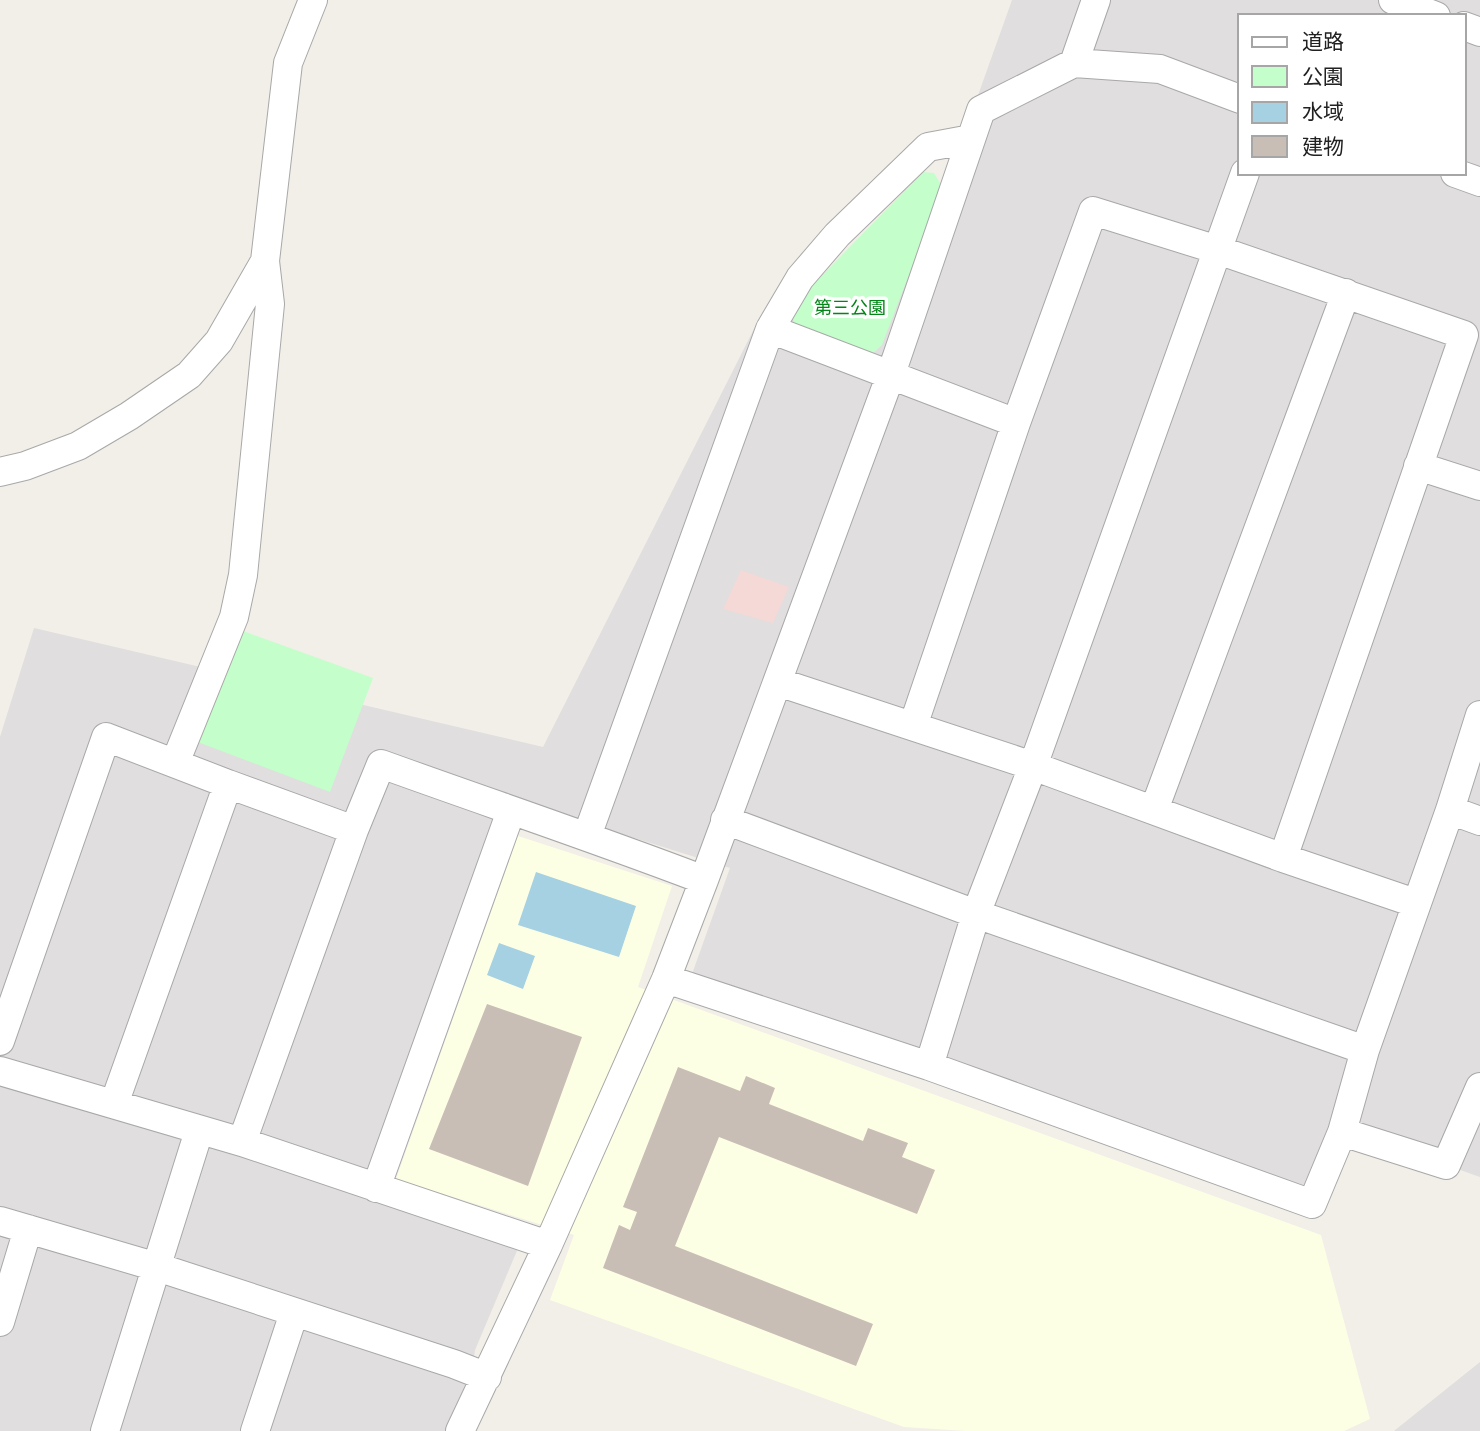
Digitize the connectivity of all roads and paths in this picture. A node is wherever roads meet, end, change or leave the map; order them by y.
1 (313, 0) edge
2 (1096, 0) edge
3 (1393, 0) edge
4 (1431, 14) edge
5 (1074, 63) junction
6 (1238, 98) edge
7 (971, 139) junction
8 (1244, 175) edge
9 (1461, 175) edge
10 (1480, 182) edge
11 (1218, 250) junction
12 (265, 261) junction
13 (1346, 293) junction
14 (770, 329) junction
15 (891, 374) junction
16 (1016, 423) junction
17 (1419, 466) junction
18 (0, 472) edge
19 (1480, 486) edge
20 (778, 682) junction
21 (1480, 715) edge
22 (913, 726) junction
23 (175, 763) junction
24 (1033, 766) junction
25 (228, 784) junction
26 (1154, 810) junction
27 (1450, 810) junction
28 (511, 811) junction
29 (725, 820) junction
30 (1480, 821) edge
31 (355, 831) junction
32 (587, 836) junction
33 (1283, 858) junction
34 (705, 880) junction
35 (1415, 903) junction
36 (976, 914) junction
37 (666, 979) junction
38 (0, 1041) edge
39 (1365, 1050) junction
40 (929, 1066) junction
41 (0, 1071) edge
42 (1480, 1087) edge
43 (114, 1104) junction
44 (199, 1131) junction
45 (1342, 1132) junction
46 (242, 1142) junction
47 (376, 1188) junction
48 (0, 1221) edge
49 (28, 1229) junction
50 (548, 1245) junction
51 (157, 1267) junction
52 (294, 1313) junction
53 (0, 1322) edge
54 (487, 1377) junction
55 (105, 1431) edge
56 (255, 1431) edge
57 (460, 1431) edge

1 - 12 street
2 - 5 street
3 - 4 street
5 - 6 street
5 - 7 street
7 - 14 street
7 - 15 street
8 - 11 street
9 - 10 street
11 - 13 street
11 - 16 street
11 - 24 street
12 - 18 street
12 - 23 street
13 - 17 street
13 - 26 street
14 - 15 street
14 - 32 street
15 - 16 street
15 - 20 street
16 - 22 street
17 - 19 street
17 - 33 street
20 - 22 street
20 - 29 street
21 - 27 street
22 - 24 street
23 - 25 street
23 - 38 street
24 - 26 street
24 - 36 street
25 - 31 street
25 - 43 street
26 - 33 street
27 - 30 street
27 - 35 street
28 - 31 street
28 - 32 street
28 - 47 street
29 - 34 street
29 - 36 street
31 - 46 street
32 - 34 street
33 - 35 street
34 - 37 street
35 - 39 street
36 - 39 street
36 - 40 street
37 - 40 street
37 - 50 street
39 - 45 street
40 - 45 street
41 - 43 street
42 - 45 street
43 - 44 street
44 - 46 street
44 - 51 street
46 - 47 street
47 - 50 street
48 - 49 street
49 - 51 street
49 - 53 street
50 - 54 street
51 - 52 street
51 - 55 street
52 - 54 street
52 - 56 street
54 - 57 street

